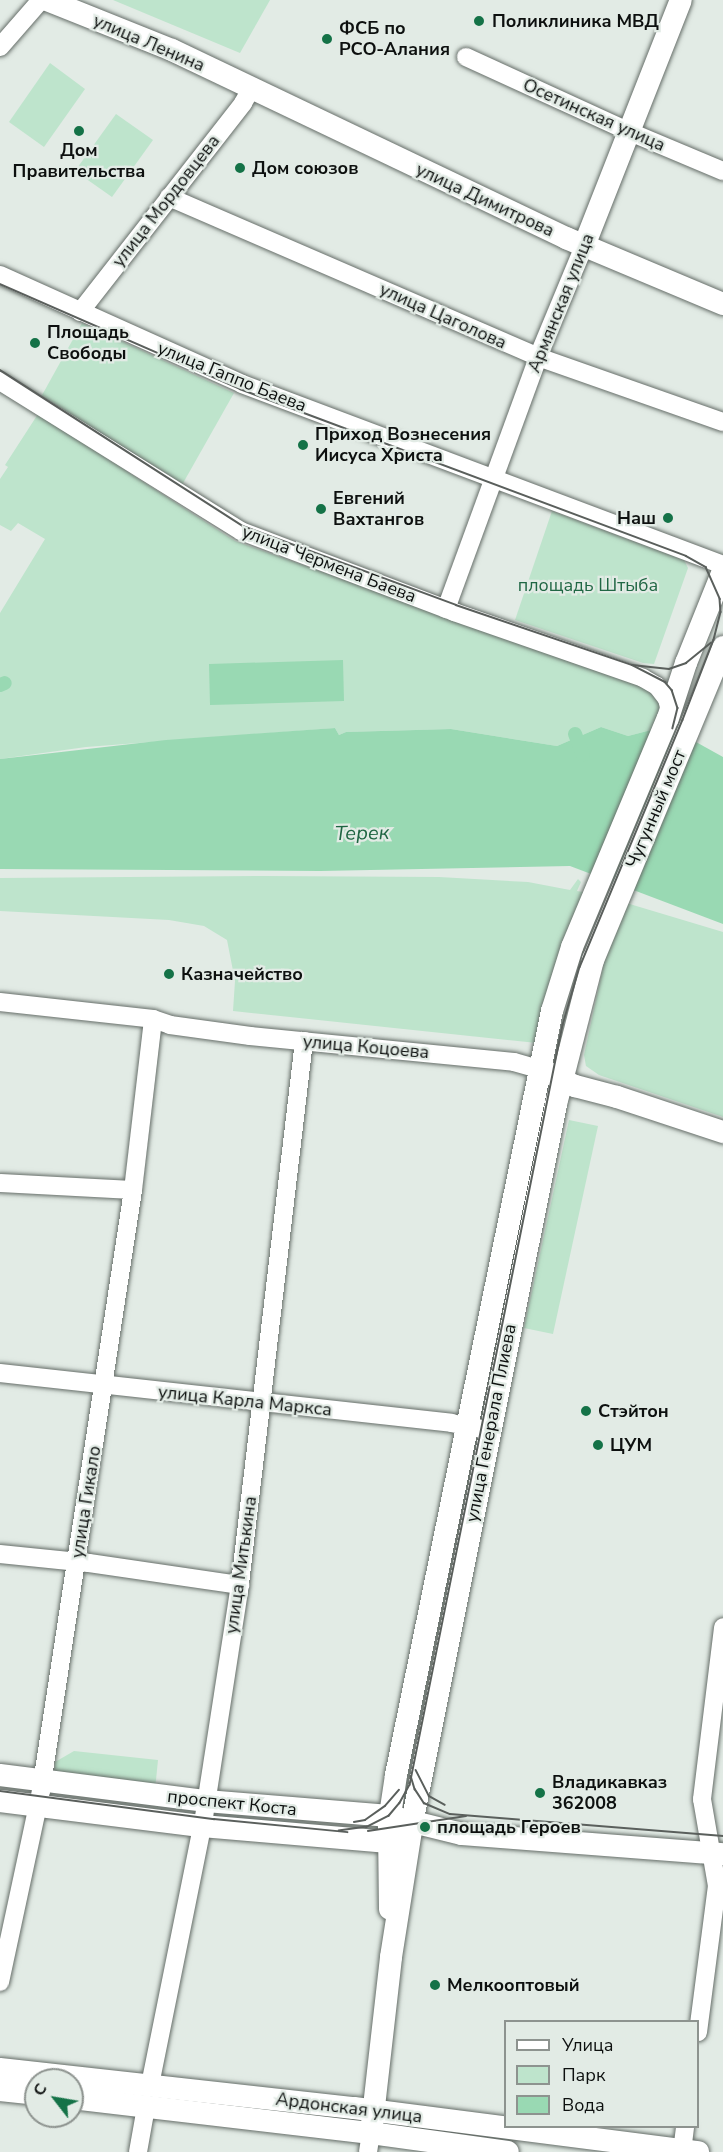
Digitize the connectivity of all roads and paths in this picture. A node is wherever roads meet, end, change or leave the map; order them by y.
1 (41, 0) edge
2 (47, 0) edge
3 (681, 0) edge
4 (0, 47) edge
5 (466, 57) dead end
6 (250, 89) junction
7 (630, 132) junction
8 (723, 171) edge
9 (169, 197) junction
10 (584, 246) junction
11 (0, 275) edge
12 (723, 304) edge
13 (80, 312) junction
14 (538, 357) junction
15 (0, 381) edge
16 (723, 422) edge
17 (495, 479) junction
18 (723, 565) edge
19 (723, 571) edge
20 (446, 609) junction
21 (723, 647) edge
22 (669, 714) junction
23 (597, 890) joint
24 (620, 897) joint
25 (0, 1002) edge
26 (153, 1019) junction
27 (304, 1041) junction
28 (539, 1069) junction
29 (562, 1080) junction
30 (723, 1131) edge
31 (0, 1183) edge
32 (133, 1190) junction
33 (0, 1373) edge
34 (103, 1384) junction
35 (262, 1403) junction
36 (479, 1429) junction
37 (0, 1554) edge
38 (76, 1562) junction
39 (240, 1585) junction
40 (723, 1628) edge
41 (0, 1775) edge
42 (42, 1781) junction
43 (394, 1781) junction
44 (0, 1801) edge
45 (206, 1801) junction
46 (39, 1806) junction
47 (356, 1814) junction
48 (389, 1816) junction
49 (714, 1820) edge
50 (202, 1826) junction
51 (404, 1834) junction
52 (717, 1853) edge
53 (719, 1892) edge
54 (391, 1958) junction
55 (0, 1982) edge
56 (699, 2025) edge
57 (0, 2069) edge
58 (0, 2090) edge
59 (24, 2093) edge
60 (148, 2096) junction
61 (84, 2098) edge
62 (685, 2128) edge
63 (371, 2132) edge
64 (687, 2151) edge
65 (138, 2152) edge
66 (508, 2152) edge

1 - 4 street
2 - 6 main road, улица Ленина
3 - 7 main road, Армянская улица
5 - 7 street, Осетинская улица
6 - 9 street, улица Мордовцева
6 - 10 main road, улица Димитрова
7 - 8 street, Осетинская улица
7 - 10 main road, Армянская улица
9 - 13 street, улица Мордовцева
9 - 14 street, улица Цаголова
10 - 12 main road, улица Димитрова
10 - 14 street, Армянская улица
11 - 13 street
13 - 17 street, улица Гаппо Баева
14 - 16 street, улица Цаголова
14 - 17 street, Армянская улица
15 - 20 street, улица Чермена Баева
17 - 18 street, улица Гаппо Баева
17 - 20 street, Армянская улица
19 - 22 main road, Чугунный мост
20 - 22 street, улица Чермена Баева
21 - 24 main road, Чугунный мост
22 - 23 main road, Чугунный мост
23 - 28 main road, улица Генерала Плиева
24 - 29 main road, улица Генерала Плиева
25 - 26 street, улица Коцоева
26 - 27 street, улица Коцоева
26 - 32 street, улица Гикало
27 - 28 street, улица Коцоева
27 - 35 street, улица Митькина
28 - 29 main road, улица Коцоева
28 - 36 main road, улица Генерала Плиева
29 - 30 main road, улица Коцоева
29 - 36 main road, улица Генерала Плиева
31 - 32 street
32 - 34 street, улица Гикало
33 - 34 street, улица Карла Маркса
34 - 35 street, улица Карла Маркса
34 - 38 street, улица Гикало
35 - 36 street, улица Карла Маркса
35 - 39 street, улица Митькина
36 - 43 main road, улица Генерала Плиева
36 - 51 main road, улица Генерала Плиева
37 - 38 street
38 - 39 street
38 - 42 street, улица Гикало
39 - 45 street, улица Митькина
40 - 49 street
41 - 42 main road, проспект Коста
42 - 45 main road, проспект Коста
42 - 46 street, улица Гикало
43 - 47 main road
43 - 48 main road, улица Генерала Плиева
44 - 46 main road, проспект Коста
45 - 47 main road, проспект Коста
45 - 50 street, улица Митькина
46 - 50 main road, проспект Коста
46 - 55 street, улица Гикало
47 - 48 main road, проспект Коста
48 - 51 main road, проспект Коста
49 - 52 street
50 - 51 main road, проспект Коста
50 - 60 street, улица Митькина
51 - 52 main road, проспект Коста
51 - 54 main road, улица Генерала Плиева
51 - 54 main road, улица Генерала Плиева
52 - 53 street
53 - 56 street
54 - 63 main road, улица Генерала Плиева
57 - 60 main road, Ардонская улица
58 - 59 main road
60 - 61 main road, Ардонская улица
60 - 63 main road, Ардонская улица
60 - 65 street, улица Митькина
62 - 64 street
63 - 64 main road, Ардонская улица
63 - 66 main road, Ардонская улица

